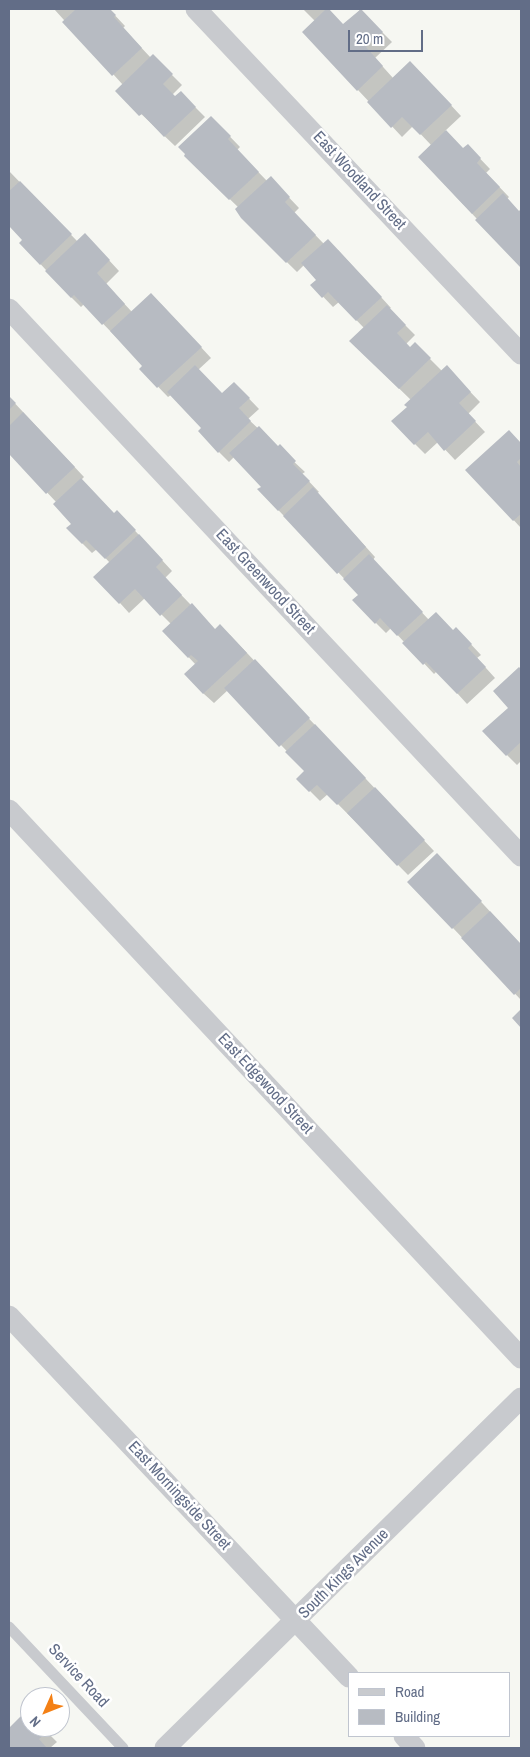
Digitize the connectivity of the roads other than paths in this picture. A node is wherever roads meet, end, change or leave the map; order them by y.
1 (196, 9) edge
2 (9, 309) edge
3 (521, 354) edge
4 (9, 810) edge
5 (521, 856) edge
6 (9, 1316) edge
7 (521, 1358) edge
8 (521, 1398) edge
9 (296, 1621) junction
10 (9, 1627) edge
11 (348, 1676) edge
12 (405, 1737) edge
13 (123, 1748) edge
14 (165, 1748) edge
15 (415, 1748) edge

1 - 3 street, East Woodland Street
2 - 5 street, East Greenwood Street
4 - 7 street, East Edgewood Street
6 - 9 street, East Morningside Street
8 - 9 street, South Kings Avenue
9 - 11 street, East Morningside Street
9 - 14 street, South Kings Avenue
10 - 13 lane, Service Road
12 - 15 street

